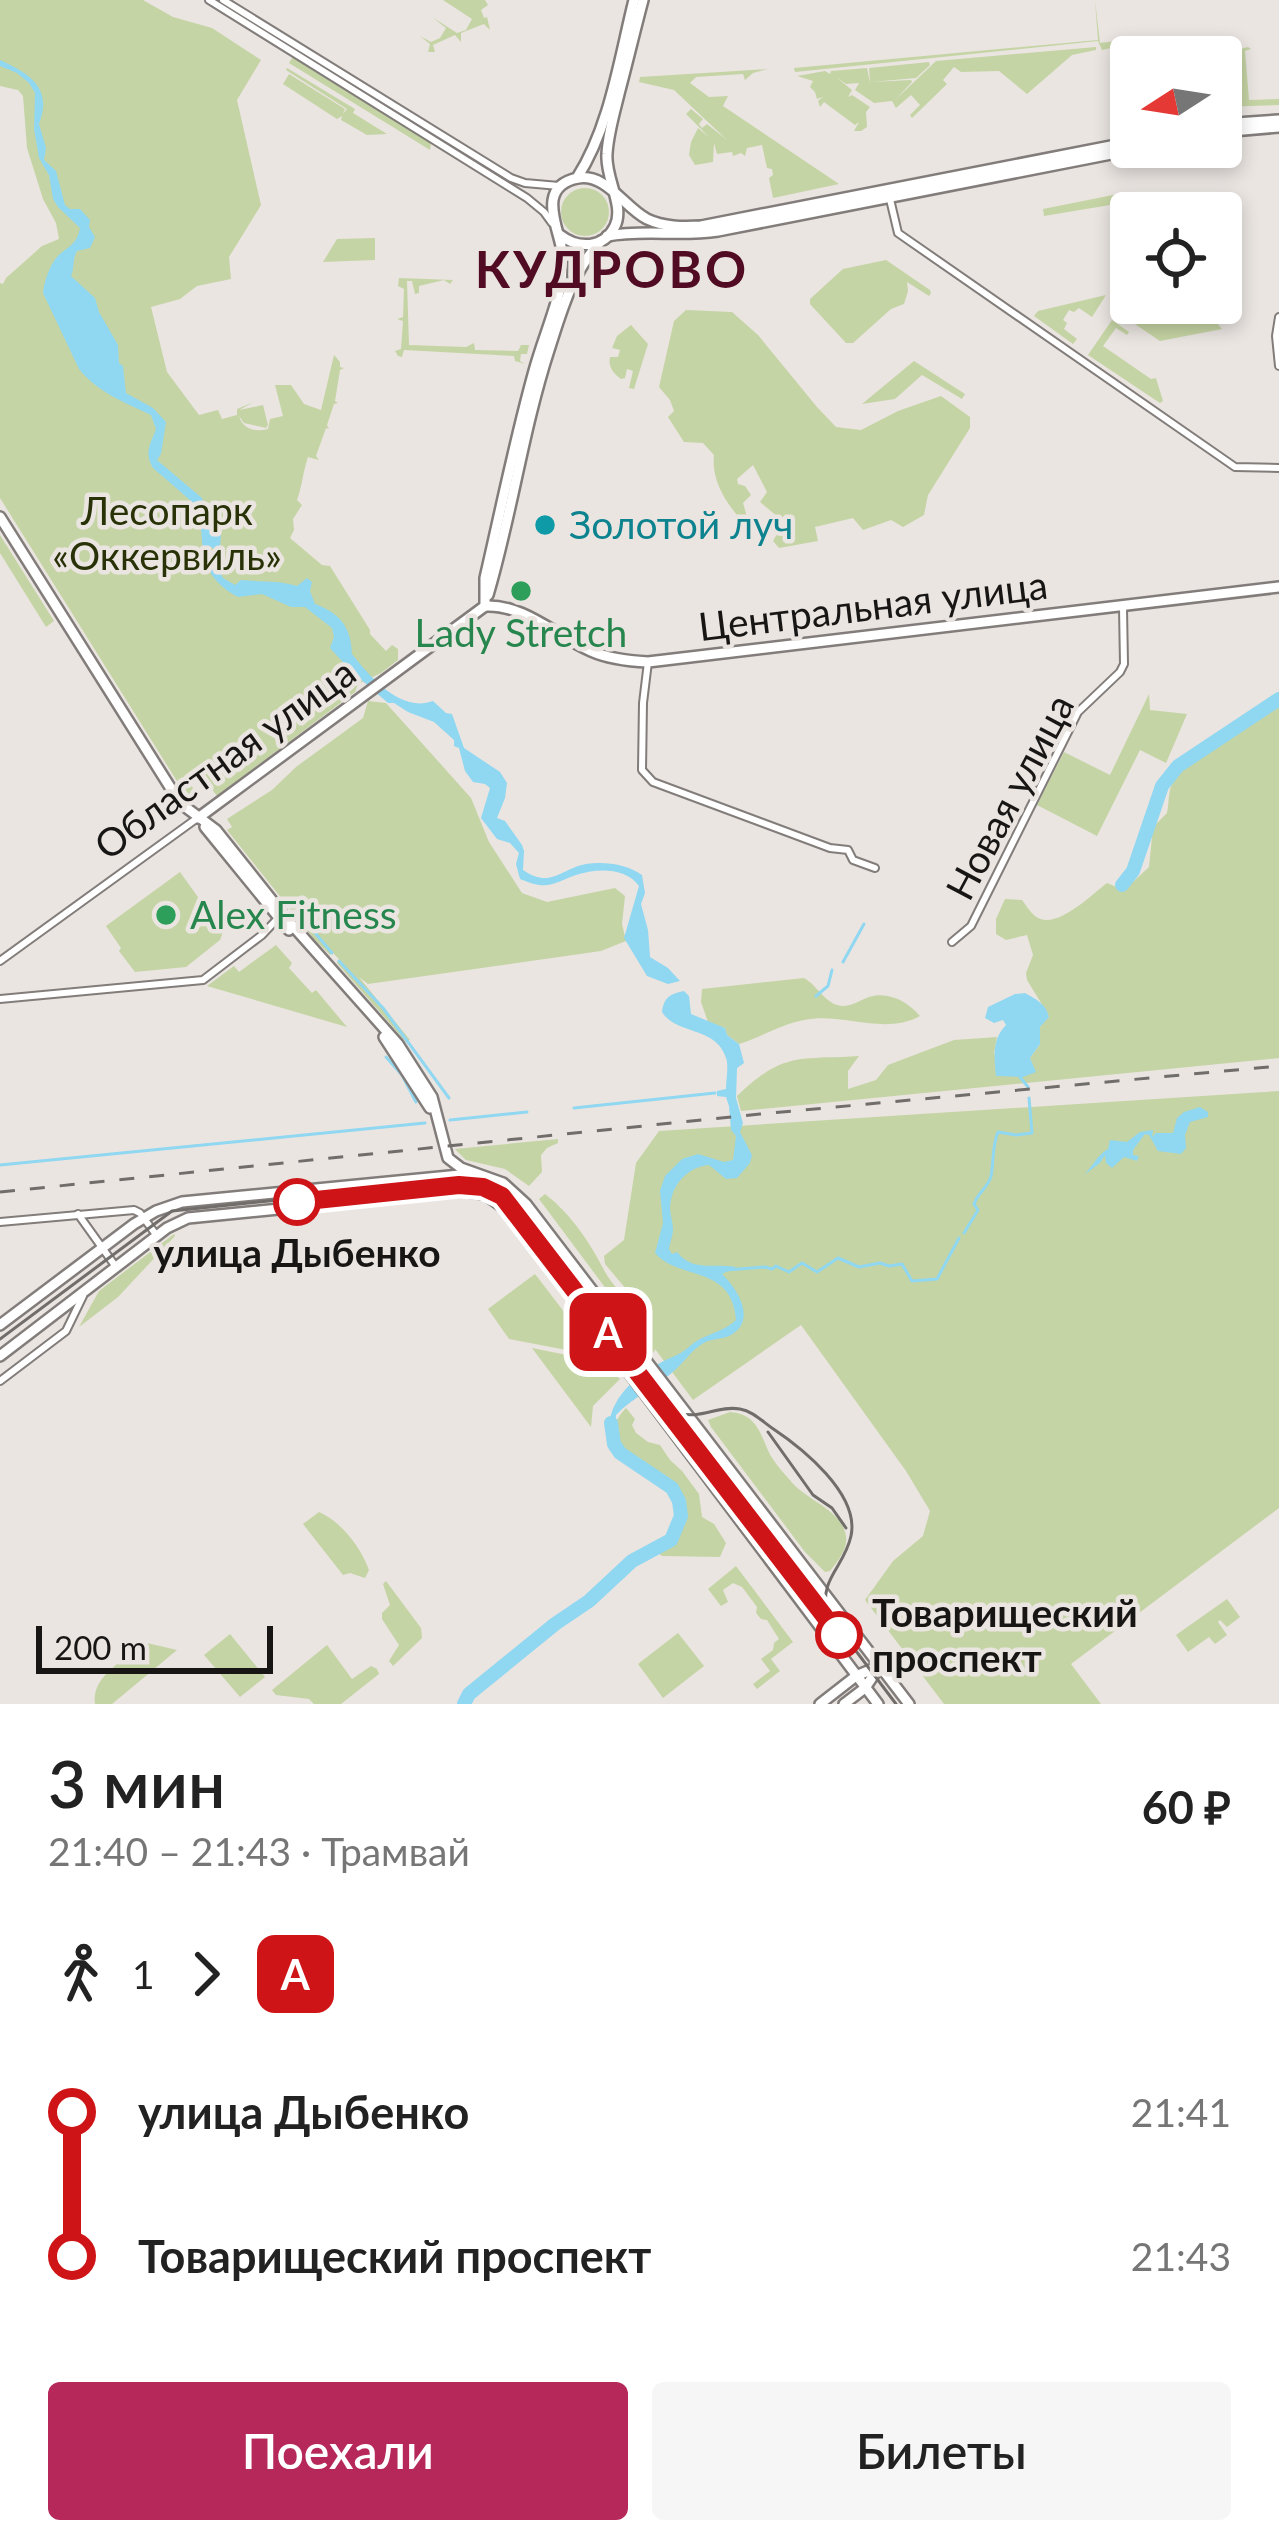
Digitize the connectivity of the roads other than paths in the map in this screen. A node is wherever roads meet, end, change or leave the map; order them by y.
1 (208, 0) edge
2 (223, 0) edge
3 (639, 0) edge
4 (1279, 124) edge
5 (1242, 127) edge
6 (1110, 146) edge
7 (1110, 154) edge
8 (577, 178) junction
9 (562, 186) junction
10 (614, 194) junction
11 (888, 194) junction
12 (557, 230) junction
13 (604, 239) junction
14 (1279, 317) edge
15 (1279, 366) edge
16 (1279, 468) edge
17 (0, 517) edge
18 (491, 586) junction
19 (1279, 587) edge
20 (501, 605) junction
21 (485, 606) junction
22 (1124, 608) junction
23 (648, 662) junction
24 (198, 818) junction
25 (875, 868) dead end
26 (281, 916) junction
27 (952, 942) dead end
28 (0, 961) edge
29 (0, 999) edge
30 (445, 1158) junction
31 (476, 1174) junction
32 (428, 1178) junction
33 (78, 1214) junction
34 (143, 1218) junction
35 (0, 1222) edge
36 (157, 1236) junction
37 (102, 1248) junction
38 (116, 1267) junction
39 (85, 1291) junction
40 (0, 1325) edge
41 (0, 1356) edge
42 (0, 1382) edge
43 (880, 1666) junction
44 (856, 1676) junction
45 (865, 1688) junction
46 (820, 1704) edge
47 (844, 1704) edge
48 (878, 1704) edge
49 (909, 1704) edge

1 - 12 street
2 - 9 street
3 - 8 street
3 - 10 street
4 - 5 street
6 - 11 street
7 - 11 street
8 - 9 street
8 - 10 street
9 - 12 street
10 - 11 street
10 - 13 street
11 - 13 street
11 - 16 street
12 - 13 street
12 - 21 street
13 - 18 street
14 - 15 street
17 - 24 street
18 - 20 street
18 - 21 street
19 - 22 street, Центральная улица
20 - 21 street
20 - 23 street, Центральная улица
21 - 24 street, Областная улица
22 - 23 street, Центральная улица
22 - 27 street, Новая улица
23 - 25 street
24 - 26 street
24 - 28 street, Областная улица
26 - 29 street
26 - 30 street
30 - 31 street
30 - 32 street
31 - 32 street
31 - 43 street
32 - 34 street
33 - 34 street
33 - 35 street
33 - 37 street
34 - 36 street
34 - 37 street
36 - 38 street
36 - 44 street
37 - 38 street
37 - 40 street
38 - 39 street
39 - 41 street
39 - 42 street
43 - 44 street
43 - 45 street
43 - 49 street
44 - 45 street
44 - 46 street
45 - 47 street
45 - 48 street

